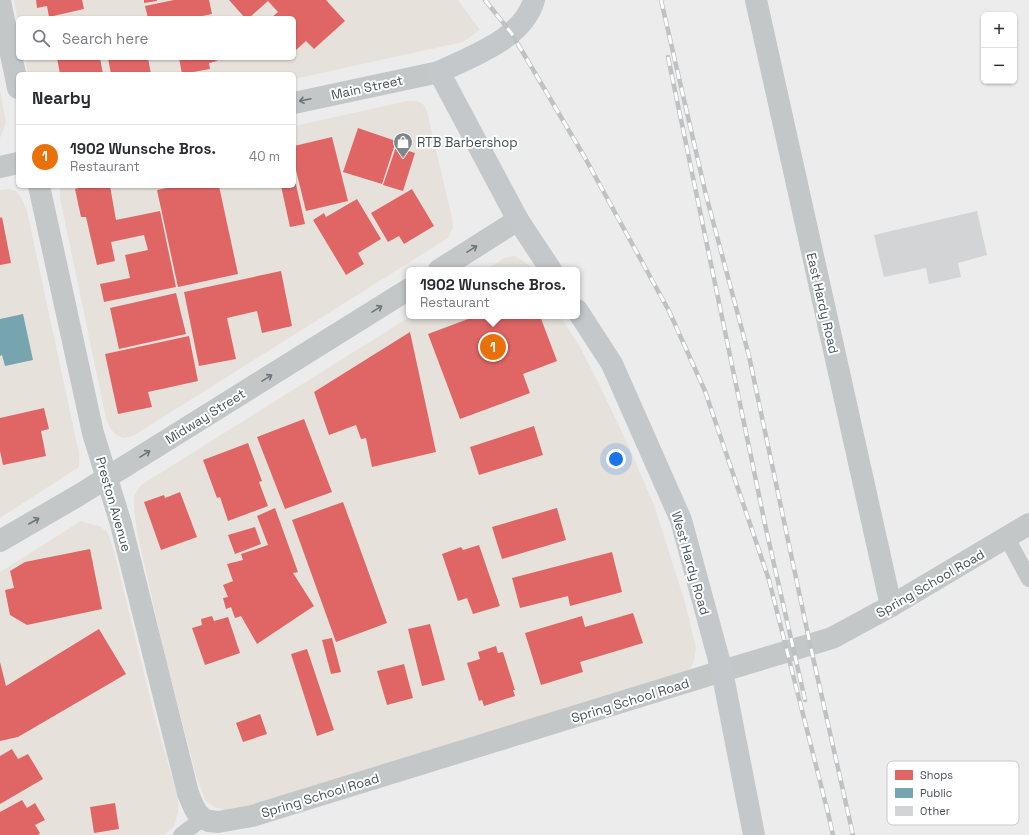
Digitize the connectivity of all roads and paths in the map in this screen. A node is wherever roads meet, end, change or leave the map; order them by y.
1 (534, 0) edge
2 (756, 0) edge
3 (0, 1) edge
4 (439, 72) junction
5 (16, 78) edge
6 (296, 103) edge
7 (16, 163) edge
8 (0, 167) edge
9 (39, 188) edge
10 (518, 220) junction
11 (444, 267) edge
12 (549, 267) edge
13 (406, 291) edge
14 (580, 315) edge
15 (106, 478) junction
16 (1029, 524) edge
17 (1007, 538) junction
18 (0, 541) edge
19 (1029, 579) edge
20 (891, 606) junction
21 (722, 672) junction
22 (205, 825) edge
23 (181, 835) edge
24 (754, 835) edge

1 - 4 main road
2 - 20 street, East Hardy Road
3 - 5 street
4 -> 6 street, Main Street
4 - 10 main road
7 - 8 street
9 - 15 street, Preston Avenue
11 -> 10 street
10 - 12 main road
15 -> 13 street, Midway Street
14 - 21 main road, West Hardy Road
18 -> 15 street, Midway Street
15 - 22 street, Preston Avenue
16 - 17 street, Spring School Road
17 - 19 lane
17 - 20 street, Spring School Road
20 - 21 street, Spring School Road
21 - 22 street, Spring School Road
21 - 24 main road, West Hardy Road
22 - 23 lane

